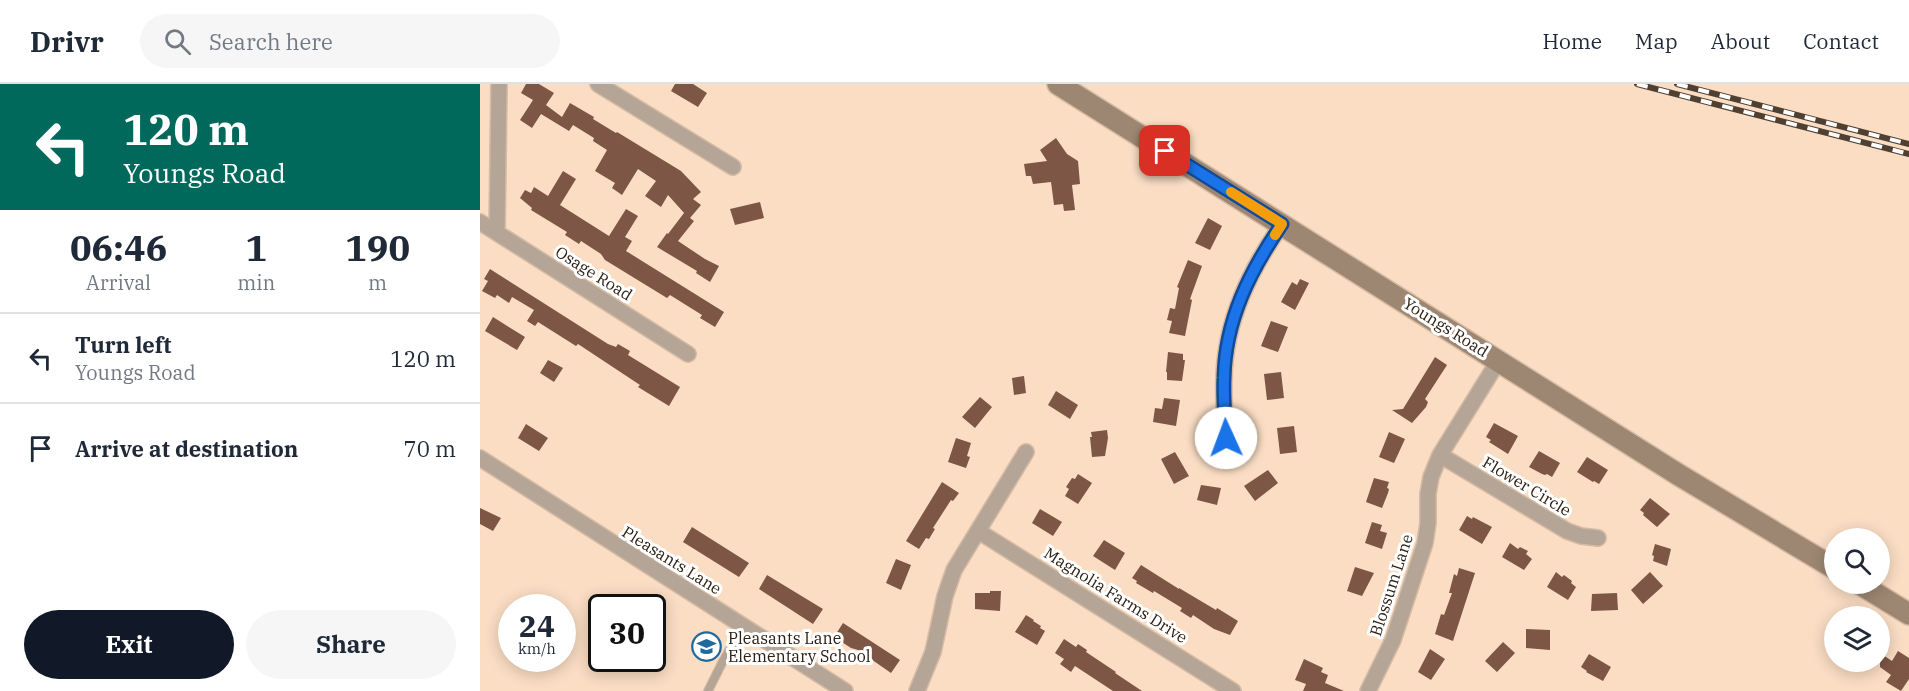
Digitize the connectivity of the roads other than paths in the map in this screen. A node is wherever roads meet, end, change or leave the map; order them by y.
1 (499, 84) edge
2 (598, 84) edge
3 (1058, 84) edge
4 (733, 166) dead end
5 (480, 222) edge
6 (1282, 224) junction
7 (497, 233) junction
8 (688, 354) dead end
9 (1499, 360) junction
10 (1226, 438) dead end
11 (1026, 452) dead end
12 (1440, 455) junction
13 (480, 458) edge
14 (978, 531) junction
15 (1599, 538) dead end
16 (1824, 562) edge
17 (1876, 594) edge
18 (1909, 614) edge
19 (743, 626) junction
20 (708, 691) edge
21 (845, 691) edge
22 (917, 691) edge
23 (1233, 691) edge
24 (1368, 691) edge

1 - 7 street
2 - 4 street
3 - 6 street, Youngs Road
5 - 7 street, Osage Road
6 - 9 street, Youngs Road
6 - 10 street
7 - 8 street, Osage Road
9 - 12 street, Blossum Lane
9 - 16 street, Youngs Road
11 - 14 street
12 - 15 street, Flower Circle
12 - 24 street, Blossum Lane
13 - 19 street, Pleasants Lane
14 - 22 street
14 - 23 street, Magnolia Farms Drive
17 - 18 street
19 - 20 lane
19 - 21 street, Pleasants Lane

